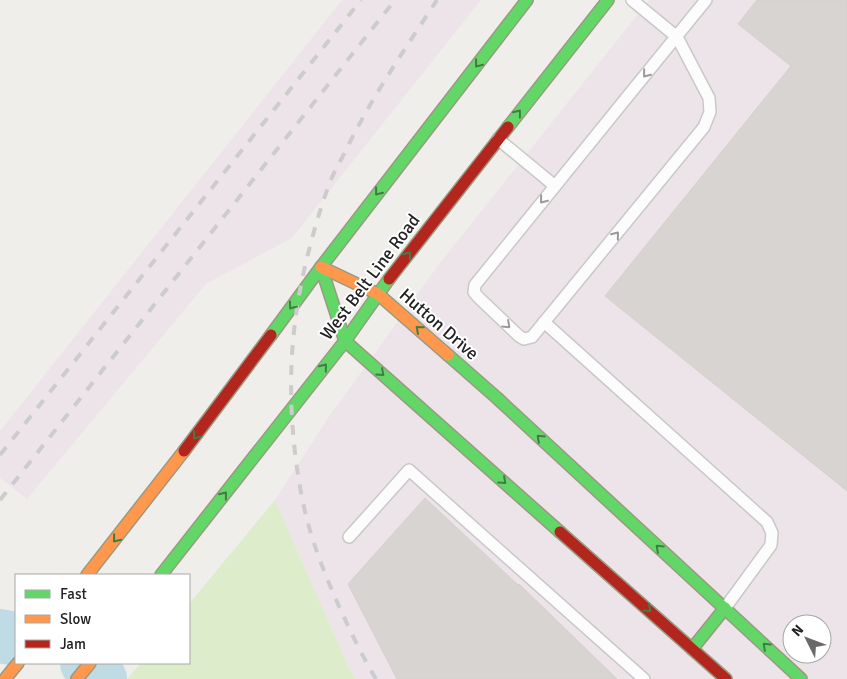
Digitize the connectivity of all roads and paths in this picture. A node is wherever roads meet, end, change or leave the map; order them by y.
1 (527, 0) edge
2 (608, 0) edge
3 (632, 0) edge
4 (706, 0) edge
5 (676, 36) junction
6 (498, 139) junction
7 (555, 186) junction
8 (321, 267) junction
9 (378, 294) junction
10 (544, 322) junction
11 (345, 341) junction
12 (349, 537) dead end
13 (88, 574) edge
14 (161, 574) edge
15 (725, 608) junction
16 (692, 649) junction
17 (17, 664) edge
18 (89, 664) edge
19 (5, 679) edge
20 (77, 679) edge
21 (644, 679) edge
22 (726, 679) edge
23 (802, 679) edge

1 -> 8 main road
6 -> 2 main road, West Belt Line Road
3 - 5 lane
4 - 5 lane
5 -> 7 lane
10 -> 5 lane
6 - 7 lane
9 -> 6 main road, West Belt Line Road
7 -> 10 lane
8 - 9 main road, Hutton Drive
8 - 11 main road
8 -> 13 main road
9 - 11 main road, West Belt Line Road
15 -> 9 main road, Hutton Drive
10 - 15 lane
14 -> 11 main road, West Belt Line Road
11 -> 16 main road
12 - 21 lane
15 - 16 main road
23 -> 15 main road, Hutton Drive
16 - 22 main road
17 - 19 main road
18 - 20 main road

